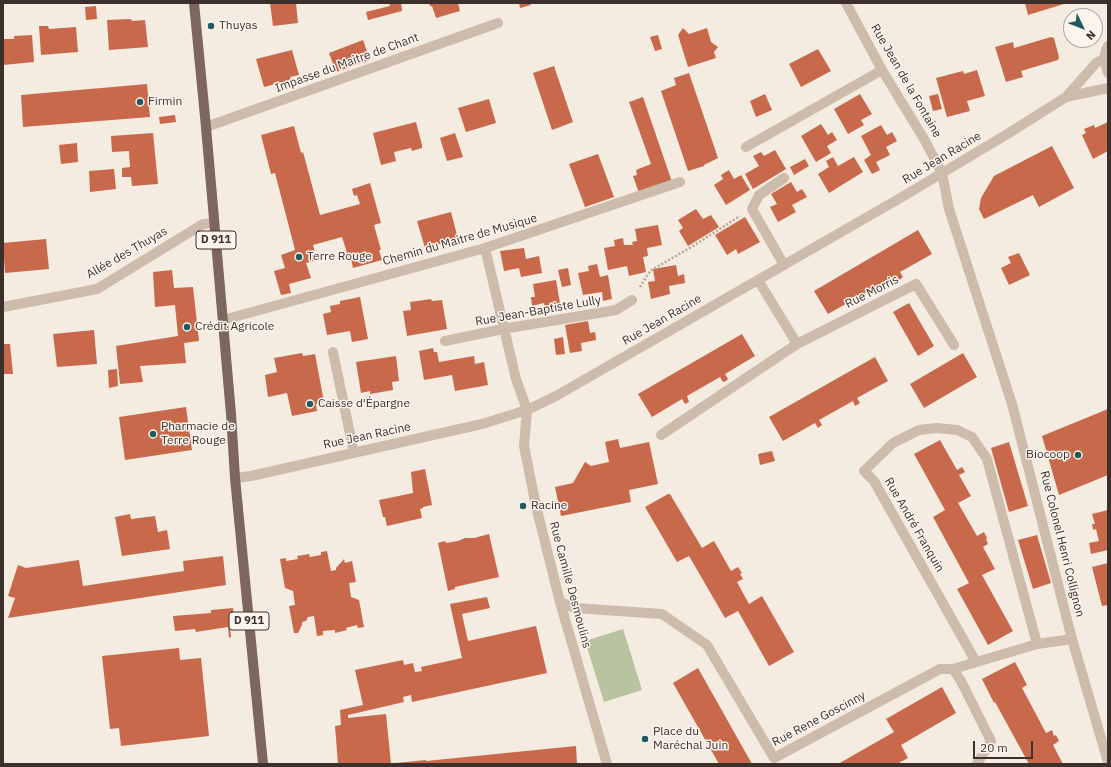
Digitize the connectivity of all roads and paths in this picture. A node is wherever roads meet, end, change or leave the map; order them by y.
1 (194, 3) edge
2 (846, 3) edge
3 (498, 23) dead end
4 (1108, 46) edge
5 (1104, 59) junction
6 (882, 70) junction
7 (1108, 73) edge
8 (1108, 88) edge
9 (1066, 97) junction
10 (206, 127) junction
11 (746, 147) dead end
12 (942, 173) junction
13 (784, 178) dead end
14 (680, 182) dead end
15 (752, 208) junction
16 (214, 223) junction
17 (485, 248) junction
18 (784, 265) junction
19 (758, 280) junction
20 (632, 300) joint
21 (3, 307) edge
22 (223, 320) junction
23 (503, 329) junction
24 (445, 341) dead end
25 (797, 344) junction
26 (954, 345) dead end
27 (333, 352) dead end
28 (527, 410) junction
29 (661, 435) dead end
30 (354, 453) junction
31 (235, 478) junction
32 (560, 602) junction
33 (1072, 639) junction
34 (1037, 644) junction
35 (976, 662) junction
36 (954, 669) junction
37 (1108, 762) edge
38 (263, 764) edge
39 (607, 764) edge
40 (977, 764) edge

1 - 10 main road, D 911
2 - 6 street, Rue Jean de la Fontaine
3 - 10 street, Impasse du Maitre de Chant
4 - 5 street
5 - 7 street
5 - 9 street, Rue Jean Racine
6 - 11 street
6 - 12 street, Rue Jean de la Fontaine
8 - 9 street, Rue Jean Racine
9 - 12 street, Rue Jean Racine
10 - 16 main road, D 911
12 - 18 street, Rue Jean Racine
12 - 33 street, Rue Colonel Henri Collignon
13 - 15 street
14 - 17 street, Chemin du Maitre de Musique
15 - 18 street
15 - 20 path
16 - 21 street, Allée des Thuyas
16 - 22 main road, D 911
17 - 22 street, Chemin du Maitre de Musique
17 - 23 street, Rue Camille Desmoulins
18 - 19 street, Rue Jean Racine
19 - 25 street
19 - 28 street, Rue Jean Racine
20 - 23 street, Rue Jean-Baptiste Lully
22 - 31 main road, D 911
23 - 24 street, Rue Jean-Baptiste Lully
23 - 28 street, Rue Camille Desmoulins
25 - 26 street, Rue Morris
25 - 29 street, Rue Morris
27 - 30 street
28 - 30 street, Rue Jean Racine
28 - 32 street, Rue Camille Desmoulins
30 - 31 street, Rue Jean Racine
31 - 38 main road, D 911
32 - 36 street, Rue Rene Goscinny
32 - 39 street, Rue Camille Desmoulins
33 - 34 street
33 - 37 street, Rue Colonel Henri Collignon
34 - 35 street
34 - 35 street, Rue André Franquin
35 - 36 street
36 - 40 street

